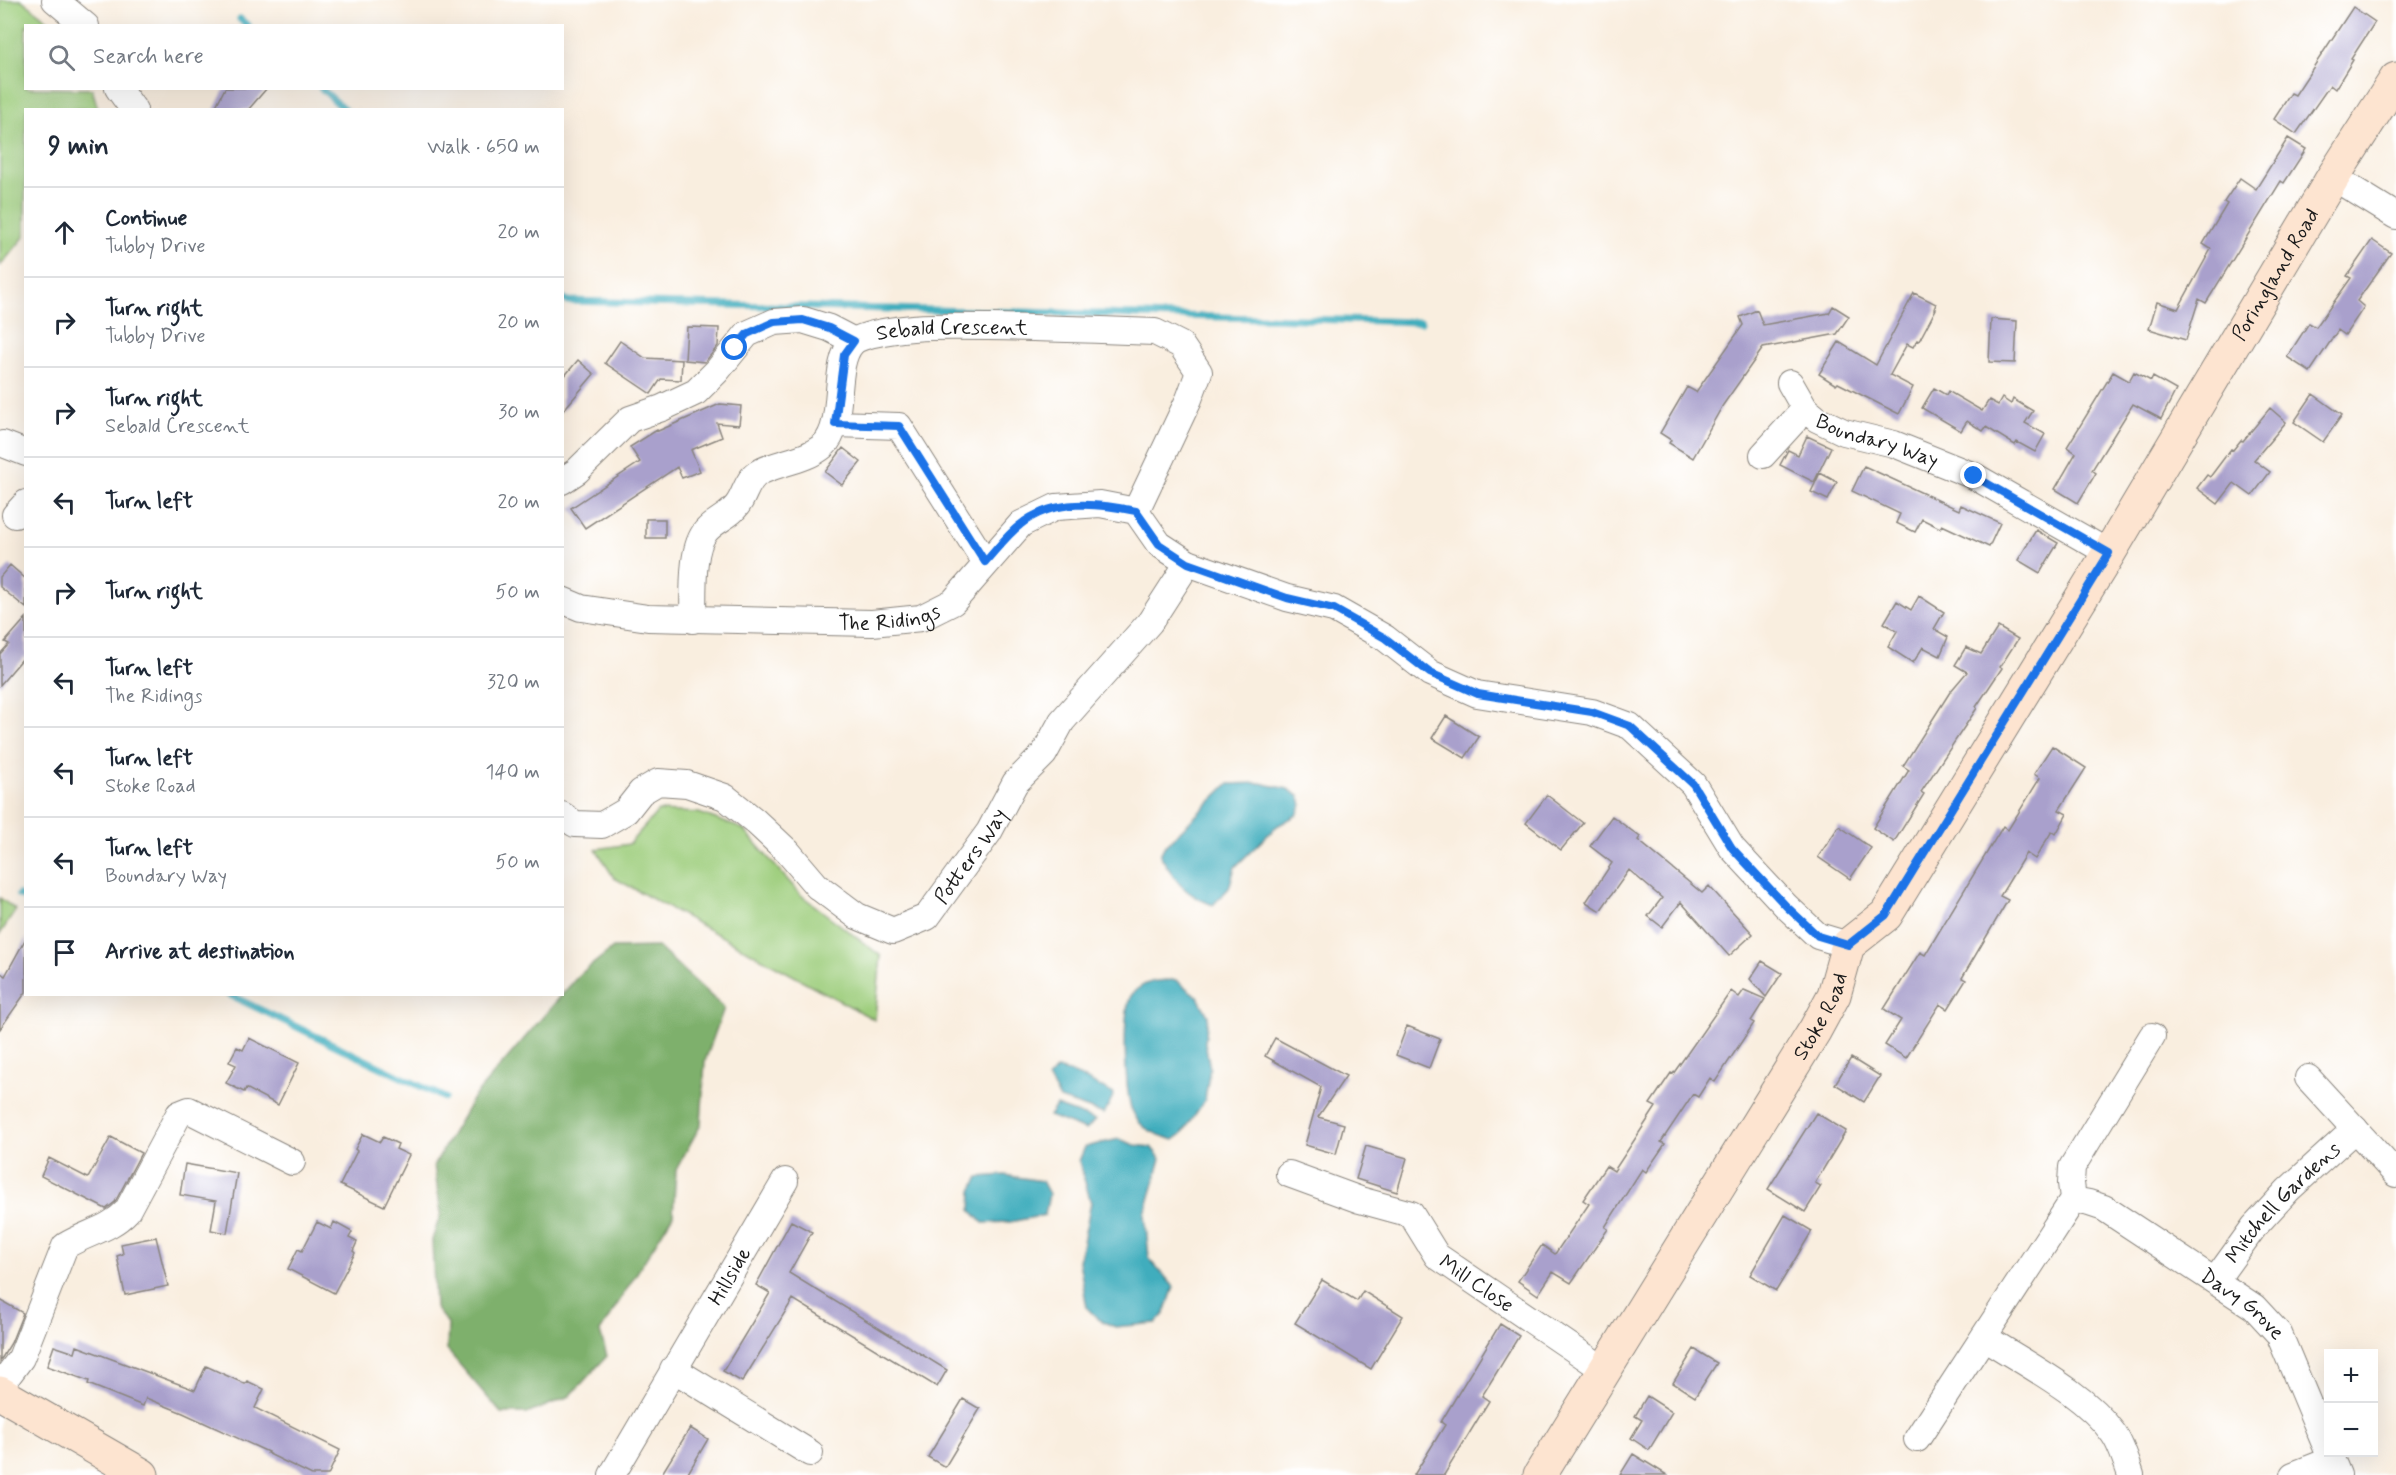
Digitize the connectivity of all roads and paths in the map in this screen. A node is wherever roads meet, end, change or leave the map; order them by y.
1 (55, 0) edge
2 (84, 24) edge
3 (2396, 79) edge
4 (119, 90) edge
5 (133, 108) edge
6 (2332, 177) junction
7 (2396, 216) edge
8 (854, 341) junction
9 (1790, 383) dead end
10 (1805, 409) junction
11 (835, 424) junction
12 (1763, 455) dead end
13 (2158, 470) joint
14 (564, 480) edge
15 (1136, 511) junction
16 (2109, 553) junction
17 (985, 562) junction
18 (1188, 563) junction
19 (564, 601) edge
20 (693, 620) junction
21 (564, 816) edge
22 (1848, 945) junction
23 (2152, 1036) dead end
24 (2308, 1077) dead end
25 (2355, 1129) junction
26 (292, 1162) dead end
27 (1289, 1174) dead end
28 (2396, 1174) edge
29 (785, 1181) dead end
30 (2073, 1200) junction
31 (2215, 1281) junction
32 (1984, 1337) junction
33 (673, 1369) junction
34 (1606, 1371) junction
35 (0, 1386) edge
36 (0, 1393) edge
37 (1917, 1439) dead end
38 (810, 1453) dead end
39 (2334, 1467) edge
40 (142, 1475) edge
41 (612, 1475) edge
42 (1540, 1475) edge
43 (2131, 1475) edge
44 (2293, 1475) edge

1 - 2 street
3 - 6 street, Poringland Road
4 - 5 street
6 - 7 street
6 - 13 street, Poringland Road
8 - 11 street, Sebald Crescent
8 - 14 street
8 - 15 street, Sebald Crescent
9 - 10 street, Boundary Way
10 - 12 street, Boundary Way
10 - 16 street, Boundary Way
11 - 17 street
11 - 20 street, Sebald Crescent
13 - 16 street, Stoke Road
15 - 17 street, The Ridings
15 - 18 street
16 - 22 street, Stoke Road
17 - 20 street, The Ridings
18 - 21 street, Potters Way
18 - 22 street
19 - 20 street, The Ridings
22 - 34 street, Stoke Road
23 - 30 street
24 - 25 street
25 - 28 street
25 - 31 street, Mitchell Gardens
26 - 35 street
27 - 34 street, Mill Close
29 - 33 street, Hillside
30 - 31 street, Davy Grove
30 - 32 street
31 - 39 street, Davy Grove
32 - 37 street
32 - 43 street
33 - 38 street
33 - 41 street, Hillside
34 - 42 street, Stoke Road
36 - 40 street
39 - 44 street

